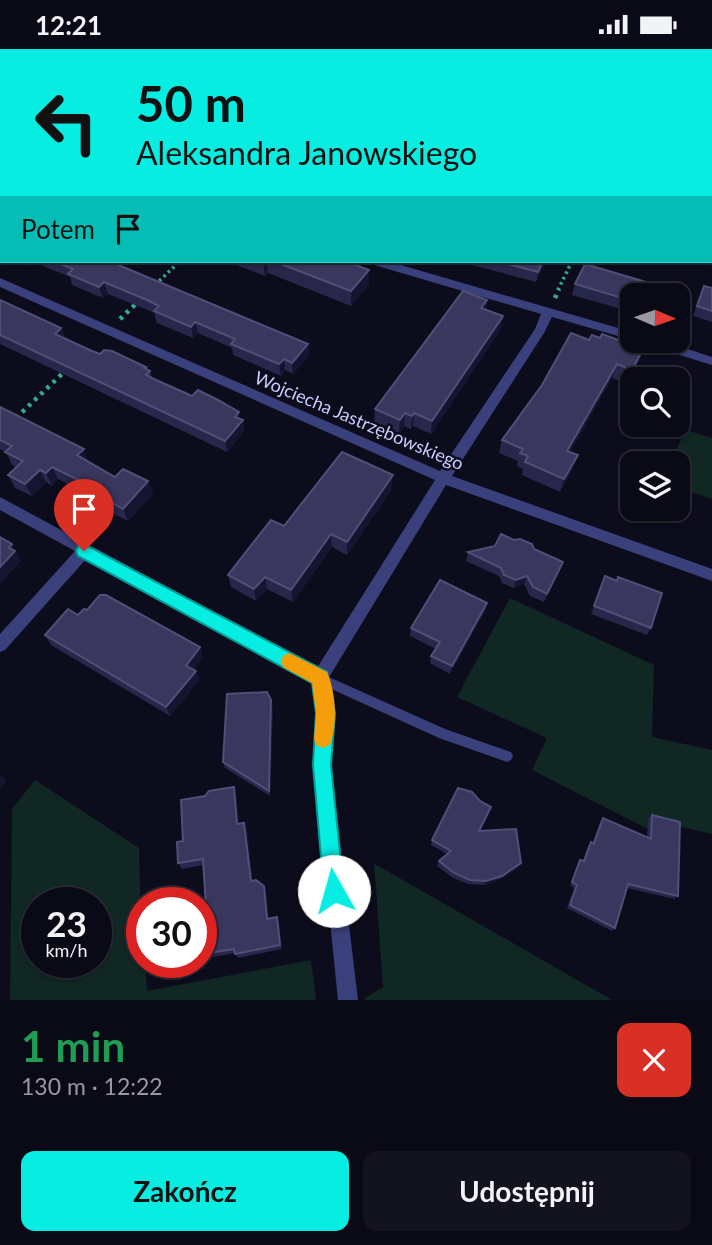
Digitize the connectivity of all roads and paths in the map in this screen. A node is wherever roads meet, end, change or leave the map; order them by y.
1 (178, 263) edge
2 (382, 263) edge
3 (571, 263) edge
4 (0, 282) edge
5 (153, 287) edge
6 (144, 296) edge
7 (550, 310) junction
8 (107, 331) junction
9 (620, 332) edge
10 (686, 353) edge
11 (712, 361) edge
12 (68, 368) edge
13 (10, 424) edge
14 (443, 478) junction
15 (0, 503) edge
16 (84, 551) junction
17 (712, 575) edge
18 (0, 645) edge
19 (320, 678) junction
20 (507, 756) dead end
21 (348, 1000) edge

1 - 5 path
2 - 7 street
3 - 7 path
4 - 8 street, Wojciecha Jastrzębowskiego
6 - 8 path
7 - 9 street
7 - 14 street
8 - 14 street, Wojciecha Jastrzębowskiego
10 - 11 street
12 - 13 path
14 - 17 street, Wojciecha Jastrzębowskiego
14 - 19 street
15 - 16 street
16 - 18 street
16 - 19 street
19 - 20 lane
19 - 21 street

